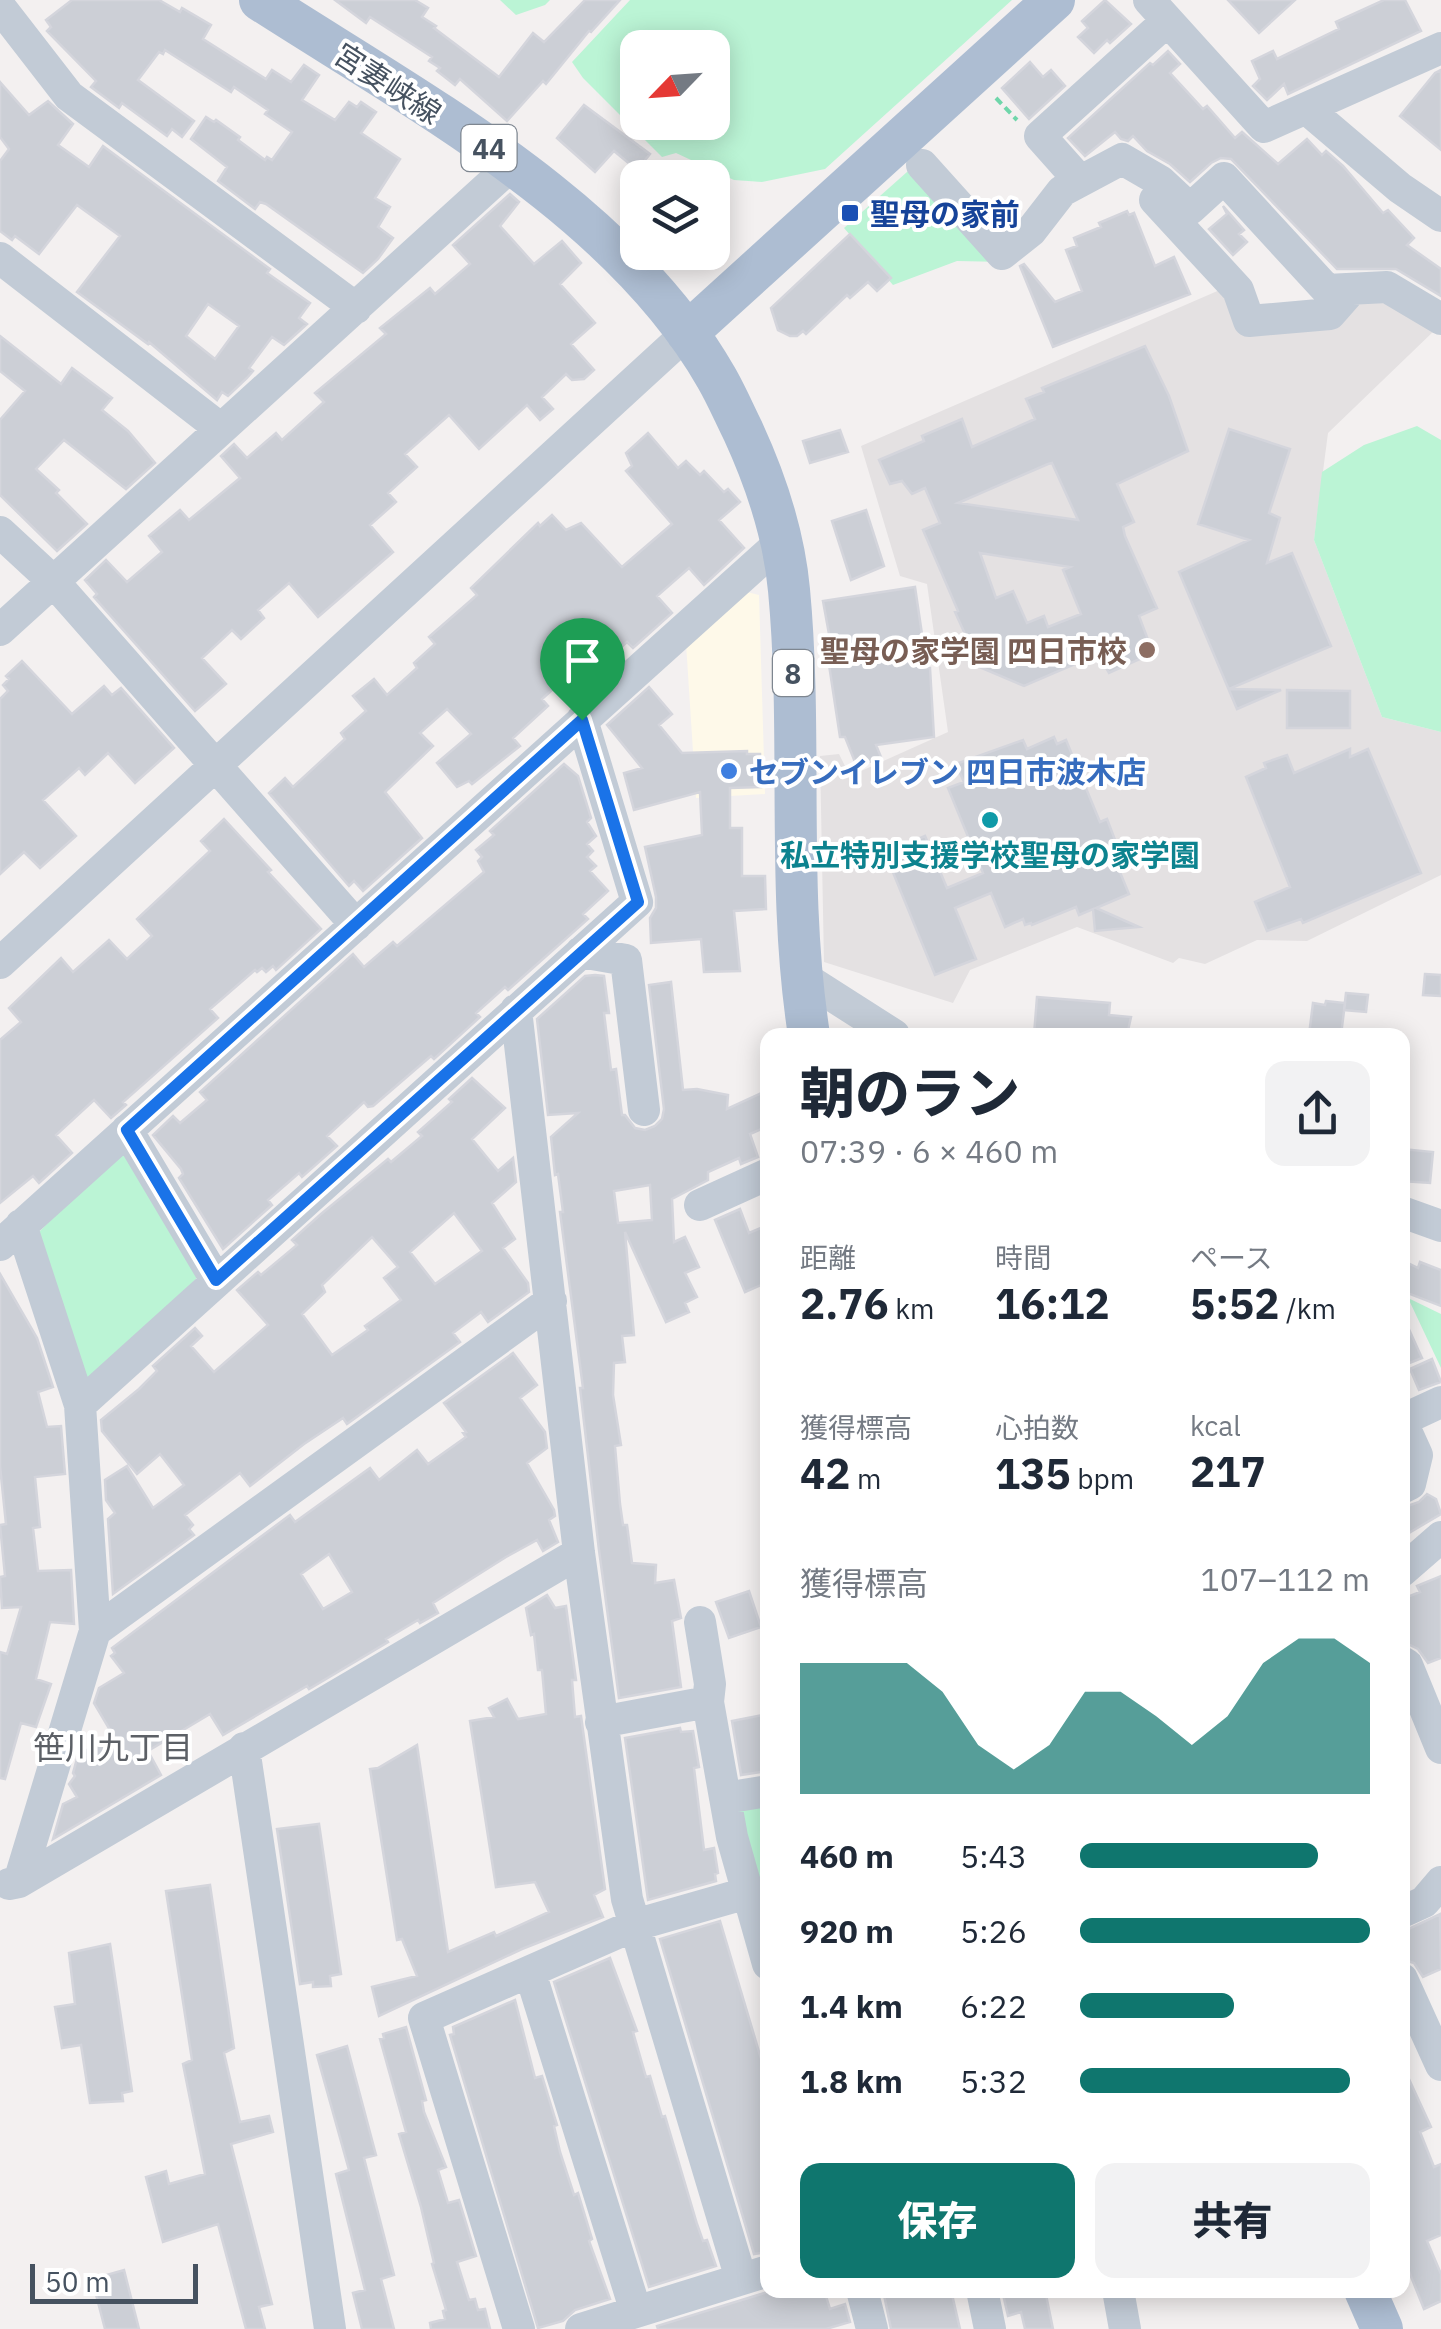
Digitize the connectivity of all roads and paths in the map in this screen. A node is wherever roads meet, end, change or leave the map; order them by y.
1 (260, 0) edge
2 (1054, 0) edge
3 (0, 6) edge
4 (1158, 10) edge
5 (1441, 48) edge
6 (974, 74) junction
7 (1307, 110) junction
8 (1040, 136) junction
9 (513, 164) junction
10 (922, 165) dead end
11 (1080, 181) junction
12 (1441, 216) edge
13 (0, 258) edge
14 (1001, 277) dead end
15 (1352, 289) junction
16 (356, 308) junction
17 (1441, 318) edge
18 (687, 334) junction
19 (221, 429) junction
20 (0, 532) edge
21 (782, 541) junction
22 (53, 581) junction
23 (0, 630) edge
24 (582, 720) junction
25 (216, 765) junction
26 (356, 925) junction
27 (581, 952) junction
28 (0, 964) edge
29 (800, 975) junction
30 (516, 1010) junction
31 (808, 1028) edge
32 (883, 1028) edge
33 (644, 1110) dead end
34 (127, 1130) junction
35 (760, 1178) edge
36 (700, 1205) dead end
37 (1410, 1215) edge
38 (1441, 1226) edge
39 (11, 1235) edge
40 (216, 1280) junction
41 (551, 1300) junction
42 (1441, 1402) edge
43 (80, 1405) junction
44 (1410, 1417) edge
45 (1410, 1439) edge
46 (1410, 1484) edge
47 (1441, 1537) edge
48 (579, 1553) junction
49 (1410, 1565) edge
50 (700, 1622) dead end
51 (95, 1631) junction
52 (1410, 1672) edge
53 (708, 1702) junction
54 (601, 1722) junction
55 (244, 1748) junction
56 (1441, 1748) edge
57 (760, 1792) edge
58 (725, 1798) junction
59 (1441, 1882) edge
60 (9, 1884) edge
61 (747, 1893) junction
62 (1410, 1908) edge
63 (635, 1926) junction
64 (760, 1937) edge
65 (530, 1972) junction
66 (1410, 1996) edge
67 (1441, 2065) edge
68 (754, 2275) edge
69 (864, 2298) edge
70 (984, 2298) edge
71 (1120, 2298) edge
72 (1368, 2298) edge
73 (636, 2312) junction
74 (330, 2329) edge
75 (520, 2329) edge
76 (581, 2329) edge
77 (872, 2329) edge
78 (990, 2329) edge
79 (1126, 2329) edge
80 (1382, 2329) edge

1 - 9 main road, 宮妻峡線 / 44
2 - 6 main road
3 - 16 street
4 - 7 street
4 - 8 street
5 - 7 street
6 - 8 path
6 - 18 main road
7 - 12 street
8 - 11 street
9 - 16 street
9 - 18 main road, 宮妻峡線 / 44
10 - 11 street
11 - 15 street
13 - 19 street
14 - 15 street
15 - 17 street
16 - 19 street
18 - 21 main road, 8
18 - 25 street
19 - 22 street
20 - 22 street
21 - 24 street
21 - 29 main road, 8
22 - 23 street
22 - 25 street
24 - 26 street
24 - 27 street
25 - 26 street
25 - 28 street
26 - 34 street
27 - 30 street
27 - 33 street
29 - 31 main road, 8
29 - 32 street
30 - 40 street
30 - 41 street
34 - 39 street
34 - 40 street
35 - 36 street
37 - 38 street
39 - 43 street
40 - 43 street
41 - 48 street
41 - 51 street
42 - 44 street
43 - 51 street
45 - 46 street
47 - 49 street
48 - 54 street
48 - 55 street
50 - 53 street
51 - 60 street
52 - 56 street
53 - 54 street
53 - 58 street
54 - 63 street
55 - 60 street
55 - 74 street
57 - 58 street
58 - 61 street
59 - 62 street
61 - 63 street
61 - 64 street
63 - 65 street
63 - 68 street
65 - 73 street
65 - 75 street
66 - 67 street
68 - 73 street
69 - 77 street
70 - 78 street
71 - 79 street
72 - 80 main road
73 - 76 street

